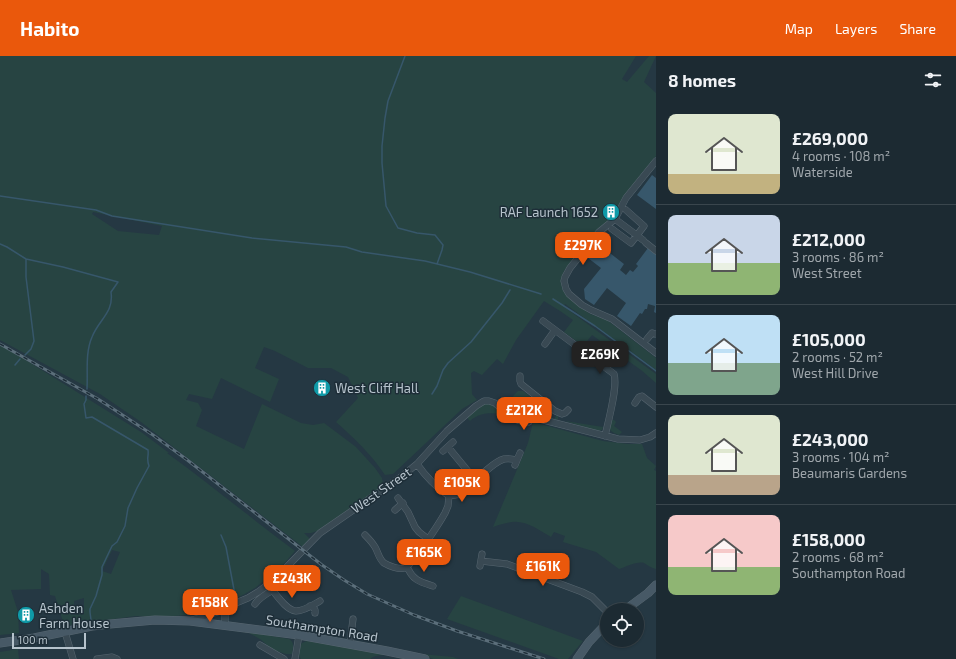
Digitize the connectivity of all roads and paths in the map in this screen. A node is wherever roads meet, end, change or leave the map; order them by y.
1 (656, 161) edge
2 (626, 210) dead end
3 (615, 219) junction
4 (612, 229) dead end
5 (637, 236) junction
6 (656, 250) edge
7 (543, 321) dead end
8 (555, 330) junction
9 (656, 334) edge
10 (647, 339) dead end
11 (545, 344) dead end
12 (656, 353) edge
13 (520, 376) dead end
14 (538, 398) junction
15 (635, 403) dead end
16 (656, 407) edge
17 (568, 410) dead end
18 (504, 416) dead end
19 (532, 418) junction
20 (656, 433) edge
21 (605, 436) junction
22 (448, 446) dead end
23 (520, 453) dead end
24 (417, 464) junction
25 (476, 481) junction
26 (448, 496) junction
27 (398, 498) dead end
28 (403, 503) junction
29 (395, 510) dead end
30 (365, 534) dead end
31 (428, 539) junction
32 (481, 560) dead end
33 (407, 566) junction
34 (268, 585) junction
35 (656, 585) edge
36 (433, 586) dead end
37 (273, 590) junction
38 (320, 601) dead end
39 (634, 603) edge
40 (255, 604) dead end
41 (600, 605) edge
42 (310, 606) junction
43 (227, 609) junction
44 (315, 613) dead end
45 (353, 619) dead end
46 (190, 621) junction
47 (225, 625) junction
48 (600, 630) edge
49 (66, 632) junction
50 (299, 635) junction
51 (0, 643) edge
52 (350, 644) junction
53 (260, 645) dead end
54 (73, 659) edge
55 (97, 659) edge
56 (117, 659) edge
57 (284, 659) edge
58 (295, 659) edge
59 (425, 659) edge
60 (577, 659) edge

1 - 3 street
2 - 5 street
3 - 5 street
3 - 12 street
4 - 5 street
5 - 6 street
7 - 8 street
8 - 11 street
8 - 21 street
9 - 10 street
13 - 14 street
14 - 17 street
14 - 19 street
15 - 16 street
18 - 19 street
19 - 21 street, West Street
19 - 24 street, West Street
20 - 21 street, West Street
22 - 25 street
23 - 25 street
24 - 26 street
24 - 34 street, West Street
25 - 26 street
26 - 31 street
27 - 28 street
28 - 29 street
28 - 31 street
30 - 33 street
31 - 33 street
32 - 41 street
33 - 36 street
34 - 37 street
34 - 43 street, West Street
35 - 39 street
37 - 40 street
37 - 42 street
38 - 42 street
42 - 44 street
43 - 46 street, West Street
43 - 47 street
45 - 52 street
46 - 47 street, Southampton Road
46 - 49 street, Southampton Road
47 - 50 street, Southampton Road
48 - 60 street
49 - 51 street, Southampton Road
49 - 54 street
50 - 52 street, Southampton Road
50 - 58 street
52 - 59 street, Southampton Road
53 - 57 street
55 - 56 street

